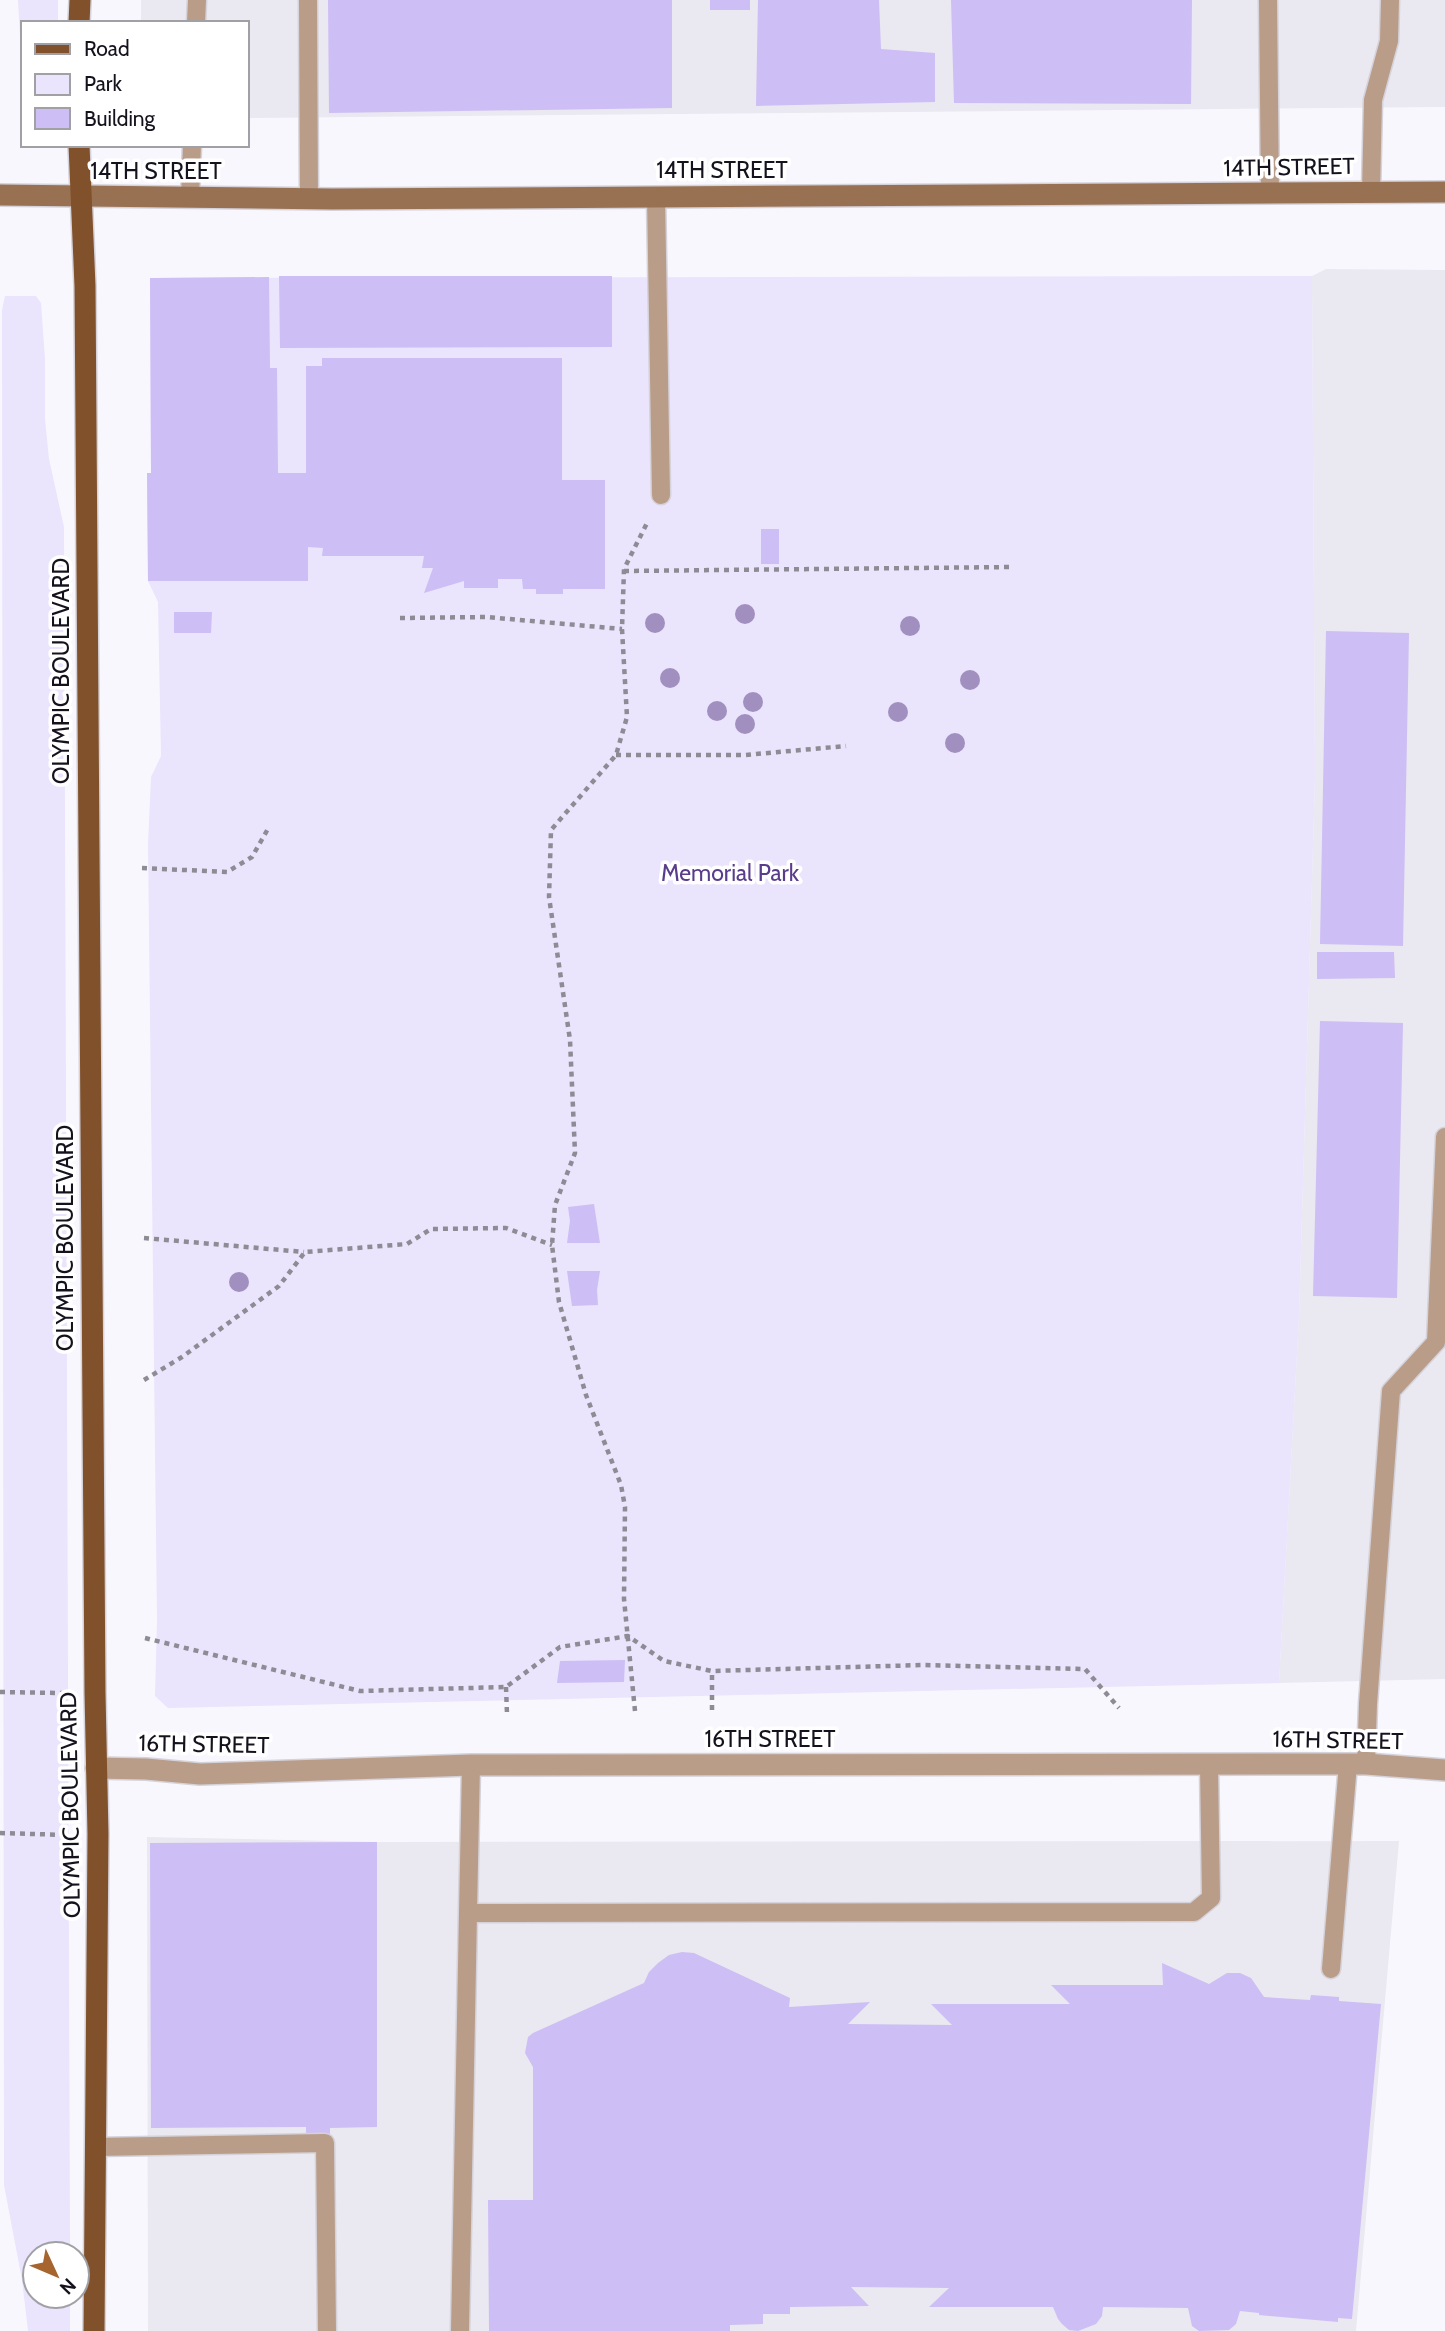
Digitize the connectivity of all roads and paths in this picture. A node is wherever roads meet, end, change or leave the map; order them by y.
1 (79, 0) edge
2 (197, 0) edge
3 (308, 0) edge
4 (1268, 0) edge
5 (1390, 0) edge
6 (79, 21) edge
7 (196, 21) edge
8 (79, 147) edge
9 (192, 147) edge
10 (1371, 192) junction
11 (1445, 192) edge
12 (1270, 194) junction
13 (0, 195) edge
14 (656, 196) junction
15 (80, 197) junction
16 (190, 198) junction
17 (309, 198) junction
18 (661, 495) joint
19 (1012, 567) dead end
20 (624, 571) junction
21 (400, 618) dead end
22 (622, 629) junction
23 (846, 746) dead end
24 (616, 755) junction
25 (269, 827) dead end
26 (142, 867) dead end
27 (1445, 1138) edge
28 (144, 1238) dead end
29 (551, 1245) junction
30 (305, 1252) junction
31 (144, 1380) dead end
32 (628, 1636) junction
33 (145, 1638) dead end
34 (712, 1671) junction
35 (506, 1687) junction
36 (0, 1692) edge
37 (69, 1693) dead end
38 (1119, 1708) dead end
39 (712, 1710) dead end
40 (635, 1711) dead end
41 (507, 1714) dead end
42 (1357, 1764) junction
43 (471, 1765) junction
44 (1209, 1765) junction
45 (96, 1768) junction
46 (1445, 1770) edge
47 (0, 1833) edge
48 (71, 1835) dead end
49 (468, 1913) junction
50 (1331, 1969) dead end
51 (95, 2147) junction
52 (94, 2331) edge
53 (327, 2331) edge
54 (460, 2331) edge

1 - 6 main road
2 - 7 lane
3 - 17 lane
4 - 12 lane
5 - 10 lane
8 - 15 main road, OLYMPIC BOULEVARD
9 - 16 lane
10 - 11 street, 14TH STREET
10 - 12 street, 14TH STREET
12 - 14 street, 14TH STREET
13 - 15 street, 14TH STREET
14 - 17 street, 14TH STREET
14 - 18 lane
15 - 16 street, 14TH STREET
15 - 45 main road, OLYMPIC BOULEVARD
16 - 17 street, 14TH STREET
18 - 20 path
19 - 20 path
20 - 22 path
21 - 22 path
22 - 24 path
23 - 24 path
24 - 29 path
25 - 26 path
27 - 42 lane
28 - 30 path
29 - 30 path
29 - 32 path
30 - 31 path
32 - 34 path
32 - 35 path
32 - 40 path
33 - 35 path
34 - 38 path
34 - 39 path
35 - 41 path
36 - 37 path
42 - 44 street, 16TH STREET
42 - 46 street, 16TH STREET
42 - 50 lane
43 - 44 street, 16TH STREET
43 - 45 street, 16TH STREET
43 - 49 lane
44 - 49 lane
45 - 51 main road, OLYMPIC BOULEVARD
47 - 48 path
49 - 54 lane
51 - 52 main road, OLYMPIC BOULEVARD
51 - 53 lane

